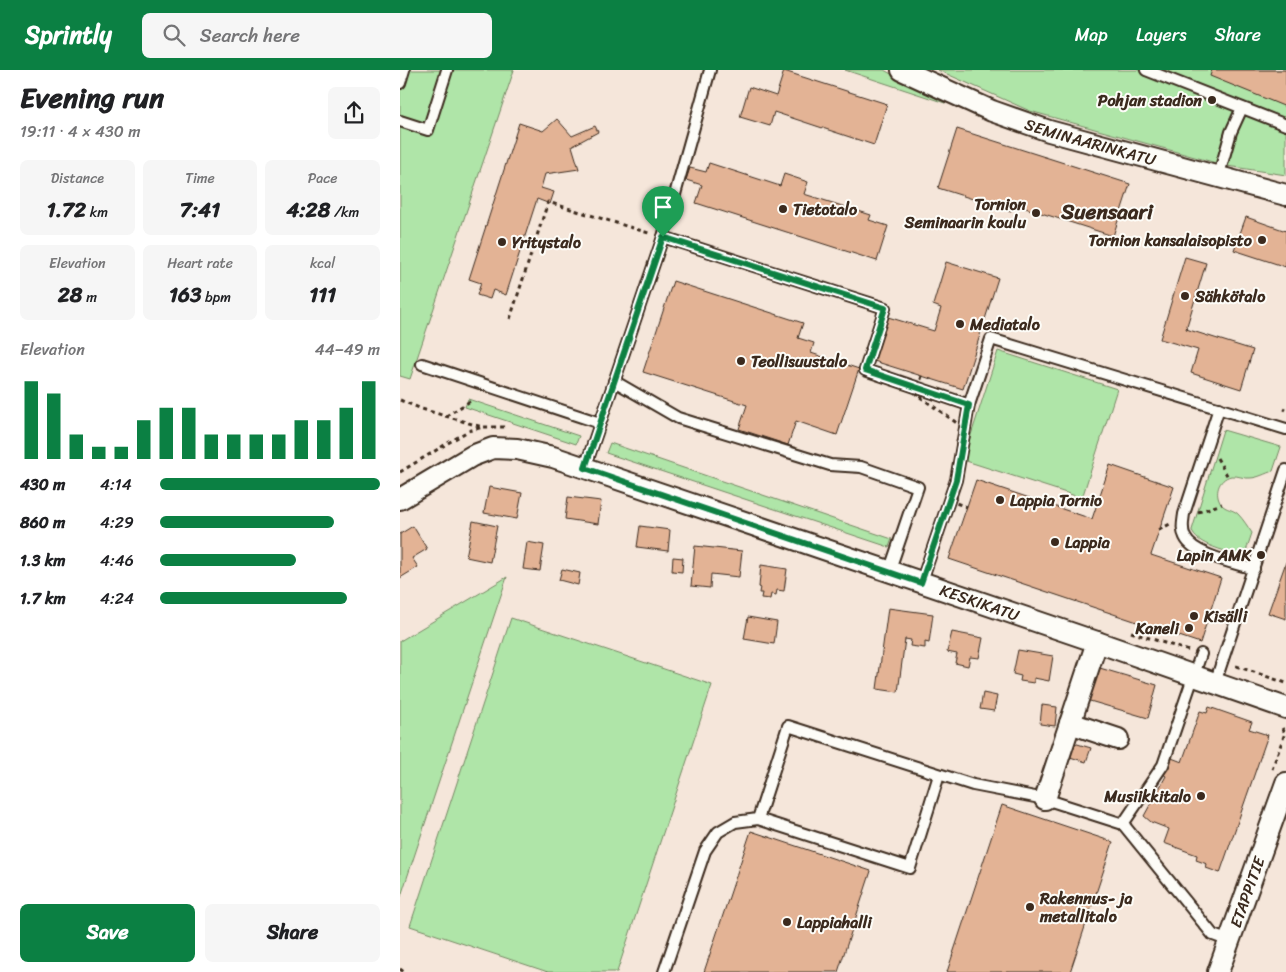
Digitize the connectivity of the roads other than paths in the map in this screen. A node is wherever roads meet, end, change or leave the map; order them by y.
1 (404, 70) edge
2 (447, 70) edge
3 (710, 70) edge
4 (902, 70) edge
5 (1146, 70) edge
6 (400, 83) edge
7 (1242, 108) junction
8 (400, 121) edge
9 (1286, 125) edge
10 (1218, 178) junction
11 (1286, 195) edge
12 (663, 237) junction
13 (422, 364) dead end
14 (614, 381) junction
15 (969, 405) junction
16 (1219, 408) junction
17 (600, 423) junction
18 (1286, 428) edge
19 (585, 468) junction
20 (1286, 470) edge
21 (400, 498) edge
22 (1254, 569) junction
23 (889, 572) junction
24 (921, 583) junction
25 (1097, 642) junction
26 (1200, 654) dead end
27 (1194, 676) junction
28 (1216, 683) junction
29 (1286, 708) edge
30 (1070, 723) junction
31 (1118, 739) dead end
32 (940, 775) junction
33 (1286, 783) edge
34 (1045, 799) junction
35 (758, 819) junction
36 (1123, 824) junction
37 (1230, 941) junction
38 (664, 972) edge
39 (1218, 972) edge

1 - 6 lane
2 - 8 lane
3 - 12 lane
4 - 10 street, SEMINAARINKATU
5 - 7 lane
7 - 9 lane
7 - 10 lane
10 - 11 street, SEMINAARINKATU
12 - 14 lane
12 - 15 lane
13 - 17 lane
14 - 17 lane
14 - 23 lane
15 - 16 lane
15 - 24 lane
16 - 18 lane
16 - 22 lane
17 - 19 lane
19 - 21 street, KESKIKATU
19 - 23 street, KESKIKATU
20 - 22 lane
22 - 28 lane
23 - 24 street, KESKIKATU
24 - 25 street, KESKIKATU
25 - 27 street, KESKIKATU
25 - 30 street
26 - 27 lane
27 - 28 street, KESKIKATU
27 - 36 lane
28 - 29 street, KESKIKATU
30 - 31 street
30 - 34 street
32 - 34 lane
32 - 35 lane
32 - 35 lane
33 - 37 street, ETAPPITIE
34 - 36 lane
35 - 38 lane
36 - 37 lane
37 - 39 street, ETAPPITIE

